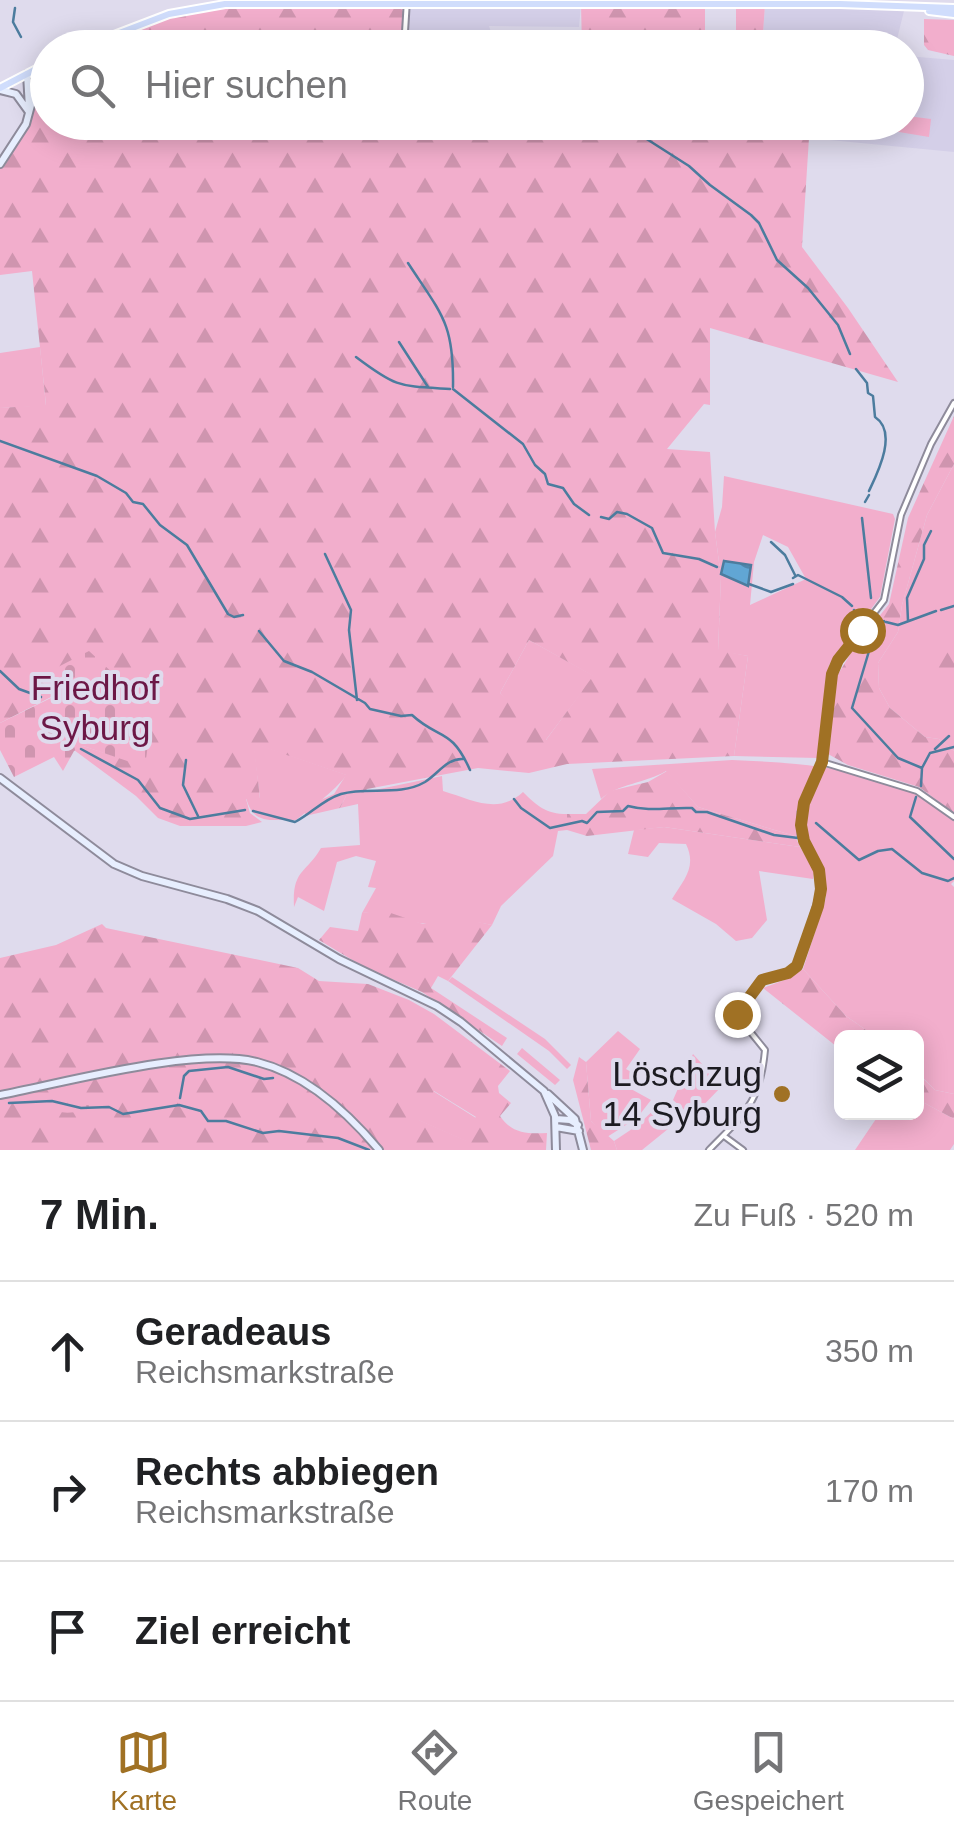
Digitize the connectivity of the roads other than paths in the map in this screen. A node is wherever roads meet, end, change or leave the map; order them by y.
1 (409, 2) edge
2 (954, 11) edge
3 (127, 30) edge
4 (406, 30) edge
5 (30, 72) edge
6 (26, 74) junction
7 (30, 81) edge
8 (0, 89) edge
9 (30, 114) junction
10 (0, 164) edge
11 (954, 403) edge
12 (822, 762) junction
13 (0, 778) edge
14 (954, 817) edge
15 (544, 1091) junction
16 (0, 1094) edge
17 (556, 1123) junction
18 (580, 1129) junction
19 (724, 1136) junction
20 (379, 1150) edge
21 (556, 1150) edge
22 (583, 1150) edge
23 (709, 1150) edge
24 (743, 1150) edge

1 - 2 main road
1 - 3 main road
1 - 4 street
5 - 6 main road
6 - 7 main road
6 - 8 main road
6 - 9 main road
8 - 9 main road
9 - 10 main road
11 - 12 street
12 - 14 street
12 - 19 street
13 - 15 main road
15 - 17 main road
15 - 18 main road
16 - 20 main road
17 - 18 main road
17 - 21 main road
18 - 22 main road
19 - 23 street
19 - 24 street

